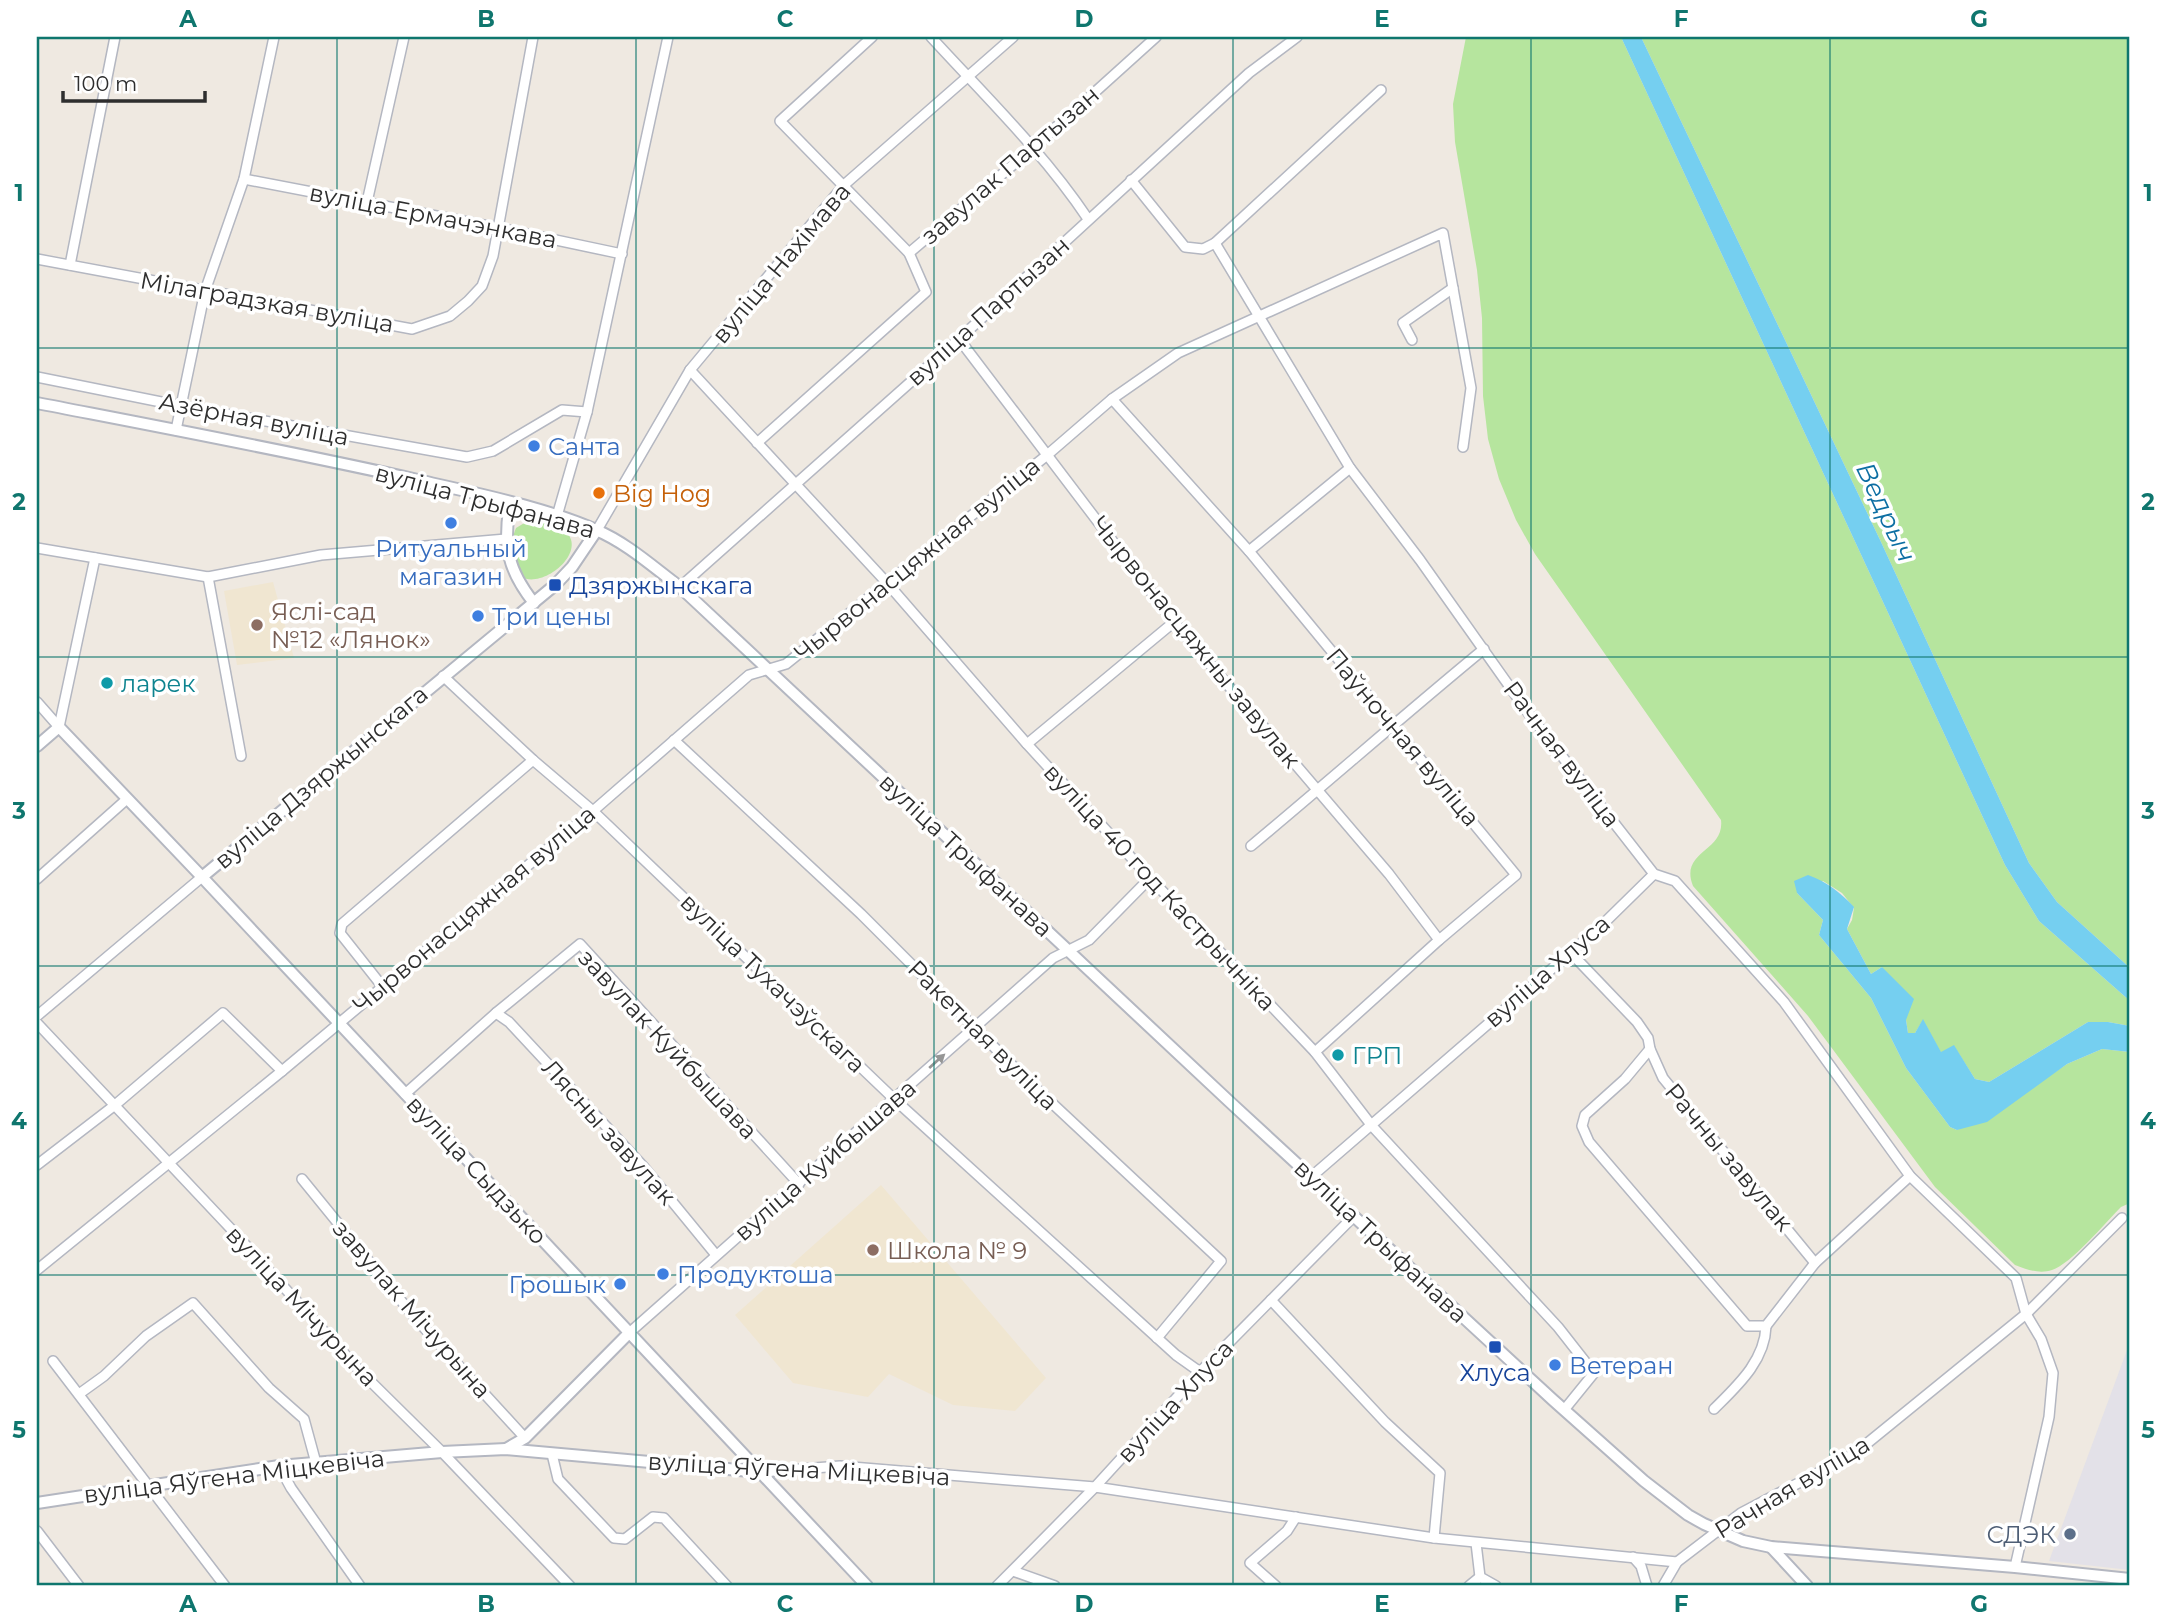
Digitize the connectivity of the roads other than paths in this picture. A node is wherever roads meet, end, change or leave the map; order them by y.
1 (115, 37) edge
2 (274, 37) edge
3 (404, 37) edge
4 (533, 37) edge
5 (667, 37) edge
6 (872, 37) edge
7 (931, 37) edge
8 (1013, 37) edge
9 (1156, 37) edge
10 (1297, 37) edge
11 (967, 76) junction
12 (1381, 90) dead end
13 (1033, 148) junction
14 (244, 179) junction
15 (1131, 180) junction
16 (844, 185) junction
17 (367, 202) junction
18 (1088, 219) junction
19 (499, 228) junction
20 (1215, 243) junction
21 (909, 253) junction
22 (622, 254) junction
23 (37, 259) edge
24 (70, 265) junction
25 (1453, 288) junction
26 (205, 291) junction
27 (1260, 315) junction
28 (959, 339) junction
29 (1412, 340) dead end
30 (690, 370) junction
31 (37, 377) edge
32 (1112, 399) junction
33 (37, 403) edge
34 (181, 406) junction
35 (587, 412) junction
36 (176, 430) junction
37 (757, 443) junction
38 (1463, 447) dead end
39 (1046, 456) junction
40 (1350, 468) junction
41 (796, 483) junction
42 (510, 503) junction
43 (558, 516) junction
44 (597, 530) junction
45 (506, 539) junction
46 (37, 548) edge
47 (1249, 551) junction
48 (94, 558) junction
49 (208, 576) junction
50 (888, 584) junction
51 (680, 587) junction
52 (534, 603) junction
53 (1174, 622) junction
54 (1484, 649) junction
55 (768, 669) junction
56 (443, 676) junction
57 (37, 702) edge
58 (1392, 724) junction
59 (59, 727) junction
60 (674, 740) junction
61 (1027, 744) junction
62 (37, 746) edge
63 (241, 756) dead end
64 (533, 760) junction
65 (1318, 791) junction
66 (127, 799) junction
67 (593, 811) junction
68 (1251, 846) dead end
69 (1654, 874) junction
70 (202, 877) junction
71 (1150, 878) junction
72 (37, 879) edge
73 (1438, 940) junction
74 (1068, 951) junction
75 (1570, 953) junction
76 (382, 986) junction
77 (496, 1013) junction
78 (37, 1016) edge
79 (37, 1023) edge
80 (338, 1023) junction
81 (975, 1027) junction
82 (1650, 1049) junction
83 (1315, 1052) junction
84 (282, 1071) junction
85 (405, 1094) junction
86 (894, 1099) junction
87 (115, 1105) junction
88 (1372, 1126) junction
89 (170, 1164) junction
90 (37, 1165) edge
91 (1910, 1176) junction
92 (1311, 1177) junction
93 (302, 1179) dead end
94 (799, 1184) junction
95 (1354, 1216) junction
96 (2122, 1219) dead end
97 (716, 1255) junction
98 (1815, 1263) junction
99 (37, 1270) edge
100 (1271, 1300) junction
101 (2026, 1314) junction
102 (1766, 1326) junction
103 (629, 1333) junction
104 (1157, 1338) junction
105 (53, 1362) dead end
106 (1200, 1372) junction
107 (79, 1394) junction
108 (1714, 1409) dead end
109 (1564, 1410) junction
110 (525, 1438) junction
111 (506, 1449) junction
112 (442, 1452) junction
113 (552, 1454) junction
114 (316, 1463) junction
115 (279, 1466) junction
116 (761, 1472) junction
117 (146, 1486) junction
118 (1095, 1487) junction
119 (37, 1503) edge
120 (1296, 1517) junction
121 (37, 1531) edge
122 (1718, 1531) junction
123 (1434, 1538) junction
124 (1476, 1543) junction
125 (1771, 1547) junction
126 (1633, 1557) junction
127 (1677, 1562) junction
128 (2015, 1567) junction
129 (1013, 1571) junction
130 (1480, 1577) junction
131 (2130, 1580) edge
132 (79, 1586) edge
133 (225, 1586) edge
134 (360, 1586) edge
135 (570, 1586) edge
136 (727, 1586) edge
137 (867, 1586) edge
138 (997, 1586) edge
139 (1055, 1586) edge
140 (1276, 1586) edge
141 (1469, 1586) edge
142 (1496, 1586) edge
143 (1647, 1586) edge
144 (1663, 1586) edge
145 (1807, 1586) edge

1 - 24 street
2 - 14 street
3 - 17 street
4 - 19 street, Мілаградзкая вуліца
5 - 22 street
6 - 16 street
7 - 11 street
8 - 11 street, вуліца Нахімава
9 - 13 street, завулак Партызан
10 - 15 street, вуліца Партызан
11 - 13 street
11 - 16 street, вуліца Нахімава
12 - 20 street
13 - 18 street
13 - 21 street, завулак Партызан
14 - 17 street, вуліца Ермачэнкава
14 - 26 street
15 - 18 street, вуліца Партызан
15 - 20 street
16 - 21 street
16 - 30 street, вуліца Нахімава
17 - 19 street, вуліца Ермачэнкава
18 - 28 street, вуліца Партызан
19 - 22 street, вуліца Ермачэнкава
19 - 26 street, Мілаградзкая вуліца
20 - 27 street, Рачная вуліца
21 - 37 street, завулак Партызан
22 - 35 street
23 - 24 street, Мілаградзкая вуліца
24 - 26 street, Мілаградзкая вуліца
25 - 27 street, Чырвонасцяжная вуліца
25 - 29 street
25 - 38 street, Чырвонасцяжная вуліца
26 - 34 street
27 - 32 street, Чырвонасцяжная вуліца
27 - 40 street, Рачная вуліца
28 - 39 street, Чырвонасцяжны завулак
28 - 41 street, вуліца Партызан
30 - 37 street, вуліца 40 год Кастрычніка
30 - 44 street, вуліца Нахімава
31 - 34 street, Азёрная вуліца
32 - 39 street, Чырвонасцяжная вуліца
32 - 47 street, Паўночная вуліца
33 - 36 street, вуліца Трыфанава
34 - 35 street, Азёрная вуліца
34 - 36 street
35 - 43 street
36 - 42 street, вуліца Трыфанава
37 - 41 street, вуліца 40 год Кастрычніка
39 - 50 street, Чырвонасцяжная вуліца
39 - 53 street, Чырвонасцяжны завулак
40 - 47 street
40 - 54 street, Рачная вуліца
41 - 50 street, вуліца 40 год Кастрычніка
41 - 51 street, вуліца Партызан
42 - 43 street, вуліца Трыфанава
42 - 45 street
43 - 44 street, вуліца Трыфанава
44 - 51 street, вуліца Трыфанава
44 - 52 street, вуліца Дзяржынскага
45 - 49 street
45 - 52 street
46 - 48 street
47 - 58 street, Паўночная вуліца
48 - 49 street
48 - 59 street
49 - 63 street
50 - 55 street, Чырвонасцяжная вуліца
50 - 61 street, вуліца 40 год Кастрычніка
51 - 55 street, вуліца Трыфанава
52 - 56 street, вуліца Дзяржынскага
53 - 61 street
53 - 65 street, Чырвонасцяжны завулак
54 - 58 street
54 - 69 street, Рачная вуліца
55 - 60 street, Чырвонасцяжная вуліца
55 - 74 street, вуліца Трыфанава
56 - 64 street, вуліца Тухачэўскага
56 - 70 street, вуліца Дзяржынскага
57 - 59 street
58 - 65 street
58 - 73 street, Паўночная вуліца
59 - 62 street
59 - 66 street, вуліца Сыдзько
60 - 67 street, Чырвонасцяжная вуліца
60 - 81 street, Ракетная вуліца
61 - 71 street, вуліца 40 год Кастрычніка
64 - 67 street, вуліца Тухачэўскага
64 - 76 street
65 - 68 street
65 - 73 street, Чырвонасцяжны завулак
66 - 70 street, вуліца Сыдзько
66 - 72 street
67 - 76 street, Чырвонасцяжная вуліца
67 - 86 street, вуліца Тухачэўскага
69 - 75 street, вуліца Хлуса
69 - 91 street, Рачная вуліца
70 - 78 street, вуліца Дзяржынскага
70 - 80 street, вуліца Сыдзько
71 - 74 street, вуліца Куйбышава
71 - 83 street, вуліца 40 год Кастрычніка
73 - 83 street, Паўночная вуліца
74 - 81 street, вуліца Куйбышава
74 - 92 street, вуліца Трыфанава
75 - 82 street, Рачны завулак
75 - 88 street, вуліца Хлуса
76 - 80 street, Чырвонасцяжная вуліца
77 - 85 street, завулак Куйбышава
77 - 94 street, завулак Куйбышава
77 - 97 street, Лясны завулак
79 - 87 street, вуліца Мічурына
80 - 84 street, Чырвонасцяжная вуліца
80 - 85 street, вуліца Сыдзько
86 -> 81 street, вуліца Куйбышава
81 - 104 street, Ракетная вуліца
82 - 98 street, Рачны завулак
82 - 102 street
83 - 88 street, вуліца 40 год Кастрычніка
84 - 87 street
84 - 89 street, Чырвонасцяжная вуліца
85 - 103 street, вуліца Сыдзько
86 - 94 street, вуліца Куйбышава
86 - 104 street, вуліца Тухачэўскага
87 - 89 street, вуліца Мічурына
87 - 90 street
88 - 92 street, вуліца Хлуса
88 - 109 street, вуліца 40 год Кастрычніка
89 - 99 street, Чырвонасцяжная вуліца
89 - 112 street, вуліца Мічурына
91 - 98 street
91 - 101 street, Рачная вуліца
92 - 95 street, вуліца Трыфанава
93 - 110 street, завулак Мічурына
94 - 97 street, вуліца Куйбышава
95 - 100 street, вуліца Хлуса
95 - 109 street, вуліца Трыфанава
96 - 101 street, Рачная вуліца
97 - 103 street, вуліца Куйбышава
98 - 102 street
100 - 106 street, вуліца Хлуса
100 - 123 street
101 - 122 street, Рачная вуліца
101 - 128 street
102 - 108 street
103 - 110 street, вуліца Куйбышава
103 - 116 street, вуліца Сыдзько
104 - 106 street, вуліца Тухачэўскага
105 - 107 street
106 - 118 street, вуліца Хлуса
107 - 114 street
107 - 117 street
109 - 122 street, вуліца Трыфанава
110 - 111 street, вуліца Куйбышава
111 - 112 street, вуліца Яўгена Міцкевіча
111 - 113 street, вуліца Яўгена Міцкевіча
112 - 114 street, вуліца Яўгена Міцкевіча
112 - 135 street, вуліца Мічурына
113 - 116 street, вуліца Яўгена Міцкевіча
113 - 136 street
114 - 115 street, вуліца Яўгена Міцкевіча
115 - 117 street, вуліца Яўгена Міцкевіча
115 - 134 street
116 - 118 street, вуліца Яўгена Міцкевіча
116 - 137 street, вуліца Сыдзько
117 - 119 street, вуліца Яўгена Міцкевіча
117 - 133 street
118 - 120 street, вуліца Яўгена Міцкевіча
118 - 129 street, вуліца Хлуса
120 - 123 street, вуліца Яўгена Міцкевіча
120 - 140 street
121 - 132 street
122 - 125 street, вуліца Трыфанава
122 - 127 street, Рачная вуліца
123 - 124 street, вуліца Яўгена Міцкевіча
124 - 126 street, вуліца Яўгена Міцкевіча
124 - 130 street
125 - 128 street, вуліца Трыфанава
125 - 145 street
126 - 127 street, вуліца Яўгена Міцкевіча
126 - 143 street
127 - 144 street, Рачная вуліца
128 - 131 street, вуліца Трыфанава
129 - 138 street, вуліца Хлуса
129 - 139 street
130 - 141 street
130 - 142 street

